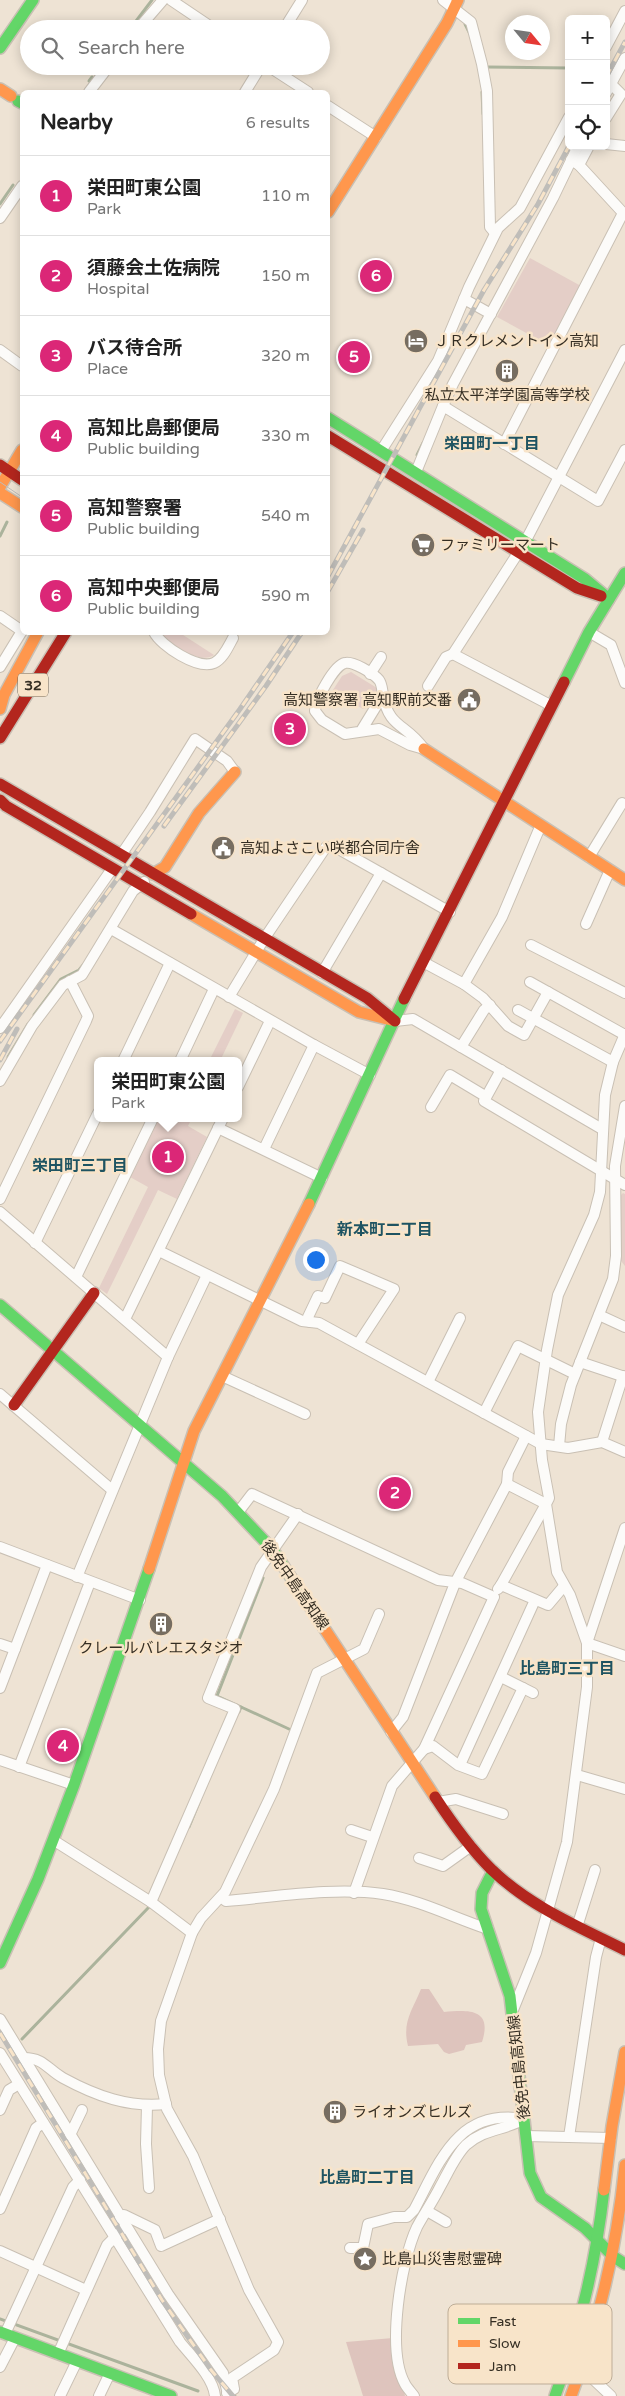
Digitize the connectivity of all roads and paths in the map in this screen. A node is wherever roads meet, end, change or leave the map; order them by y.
1 (33, 0) edge
2 (163, 0) edge
3 (171, 0) edge
4 (302, 0) edge
5 (443, 0) edge
6 (456, 4) edge
7 (625, 11) edge
8 (146, 20) edge
9 (201, 20) edge
10 (290, 20) edge
11 (610, 39) edge
12 (0, 48) edge
13 (625, 58) edge
14 (102, 75) edge
15 (255, 75) edge
16 (282, 75) edge
17 (610, 87) edge
18 (0, 89) edge
19 (610, 89) edge
20 (91, 90) edge
21 (246, 90) edge
22 (305, 90) edge
23 (17, 100) edge
24 (330, 107) edge
25 (610, 112) edge
26 (565, 124) edge
27 (376, 137) junction
28 (610, 144) edge
29 (625, 146) edge
30 (577, 150) edge
31 (586, 150) edge
32 (575, 163) junction
33 (20, 189) edge
34 (330, 209) edge
35 (624, 214) edge
36 (0, 218) edge
37 (495, 233) junction
38 (464, 299) junction
39 (491, 314) junction
40 (0, 350) edge
41 (625, 350) edge
42 (20, 365) edge
43 (443, 406) junction
44 (330, 419) edge
45 (330, 437) edge
46 (504, 444) junction
47 (625, 450) edge
48 (381, 451) junction
49 (20, 452) edge
50 (5, 468) edge
51 (416, 472) junction
52 (560, 476) junction
53 (20, 479) edge
54 (0, 487) edge
55 (0, 493) edge
56 (20, 507) edge
57 (525, 542) junction
58 (518, 553) junction
59 (625, 573) edge
60 (612, 594) junction
61 (625, 596) edge
62 (0, 616) edge
63 (20, 628) edge
64 (590, 632) junction
65 (27, 635) edge
66 (28, 635) edge
67 (64, 635) edge
68 (156, 635) edge
69 (235, 635) edge
70 (453, 654) junction
71 (381, 657) dead end
72 (0, 667) edge
73 (622, 669) edge
74 (370, 674) junction
75 (625, 683) edge
76 (428, 686) dead end
77 (383, 695) junction
78 (552, 706) junction
79 (0, 709) edge
80 (361, 731) junction
81 (0, 738) edge
82 (424, 749) junction
83 (236, 772) joint
84 (0, 784) edge
85 (0, 800) edge
86 (504, 803) junction
87 (622, 803) dead end
88 (540, 827) junction
89 (121, 856) junction
90 (589, 857) junction
91 (112, 869) junction
92 (610, 870) junction
93 (153, 874) junction
94 (381, 874) junction
95 (625, 880) edge
96 (140, 885) junction
97 (450, 912) junction
98 (586, 924) dead end
99 (112, 928) junction
100 (264, 939) junction
101 (531, 945) dead end
102 (257, 951) junction
103 (170, 962) junction
104 (423, 962) junction
105 (322, 973) junction
106 (70, 981) junction
107 (530, 982) dead end
108 (464, 984) junction
109 (214, 989) junction
110 (548, 992) junction
111 (625, 993) edge
112 (229, 997) junction
113 (490, 1006) junction
114 (518, 1010) dead end
115 (533, 1018) junction
116 (270, 1021) junction
117 (395, 1021) junction
118 (0, 1028) edge
119 (625, 1034) edge
120 (314, 1045) junction
121 (461, 1047) junction
122 (125, 1057) edge
123 (182, 1057) edge
124 (613, 1062) junction
125 (501, 1070) junction
126 (370, 1075) junction
127 (242, 1079) edge
128 (0, 1082) edge
129 (485, 1096) junction
130 (625, 1106) edge
131 (431, 1107) dead end
132 (94, 1121) edge
133 (151, 1122) edge
134 (221, 1123) edge
135 (602, 1129) junction
136 (623, 1129) edge
137 (264, 1149) junction
138 (601, 1172) junction
139 (322, 1178) junction
140 (614, 1178) junction
141 (625, 1185) edge
142 (0, 1199) edge
143 (0, 1212) edge
144 (35, 1242) junction
145 (159, 1251) junction
146 (615, 1265) junction
147 (625, 1271) edge
148 (207, 1275) junction
149 (76, 1277) junction
150 (94, 1293) junction
151 (260, 1300) junction
152 (0, 1305) edge
153 (599, 1315) junction
154 (460, 1318) dead end
155 (125, 1319) junction
156 (310, 1322) junction
157 (625, 1327) edge
158 (358, 1344) junction
159 (53, 1350) junction
160 (168, 1357) junction
161 (546, 1359) junction
162 (580, 1362) junction
163 (575, 1374) junction
164 (222, 1376) junction
165 (624, 1376) edge
166 (428, 1382) junction
167 (0, 1394) edge
168 (14, 1406) junction
169 (484, 1413) junction
170 (305, 1414) dead end
171 (138, 1424) junction
172 (526, 1436) junction
173 (602, 1442) junction
174 (541, 1444) junction
175 (559, 1446) junction
176 (625, 1452) edge
177 (183, 1462) junction
178 (507, 1484) junction
179 (111, 1489) junction
180 (546, 1504) junction
181 (238, 1512) junction
182 (298, 1514) junction
183 (625, 1528) edge
184 (0, 1547) edge
185 (273, 1550) junction
186 (47, 1565) junction
187 (77, 1576) junction
188 (90, 1582) junction
189 (455, 1583) junction
190 (501, 1585) junction
191 (564, 1586) junction
192 (494, 1597) junction
193 (140, 1600) junction
194 (535, 1600) junction
195 (379, 1614) dead end
196 (587, 1643) junction
197 (0, 1644) edge
198 (15, 1649) junction
199 (625, 1656) edge
200 (344, 1659) junction
201 (501, 1677) junction
202 (0, 1688) edge
203 (523, 1688) junction
204 (533, 1693) dead end
205 (391, 1732) junction
206 (424, 1749) junction
207 (0, 1760) edge
208 (411, 1764) junction
209 (460, 1765) junction
210 (19, 1767) junction
211 (577, 1774) junction
212 (74, 1786) junction
213 (625, 1789) edge
214 (438, 1802) junction
215 (502, 1814) dead end
216 (351, 1830) dead end
217 (372, 1837) junction
218 (53, 1840) junction
219 (471, 1846) junction
220 (419, 1858) dead end
221 (595, 1870) dead end
222 (493, 1871) junction
223 (354, 1893) junction
224 (221, 1897) junction
225 (151, 1902) junction
226 (548, 1910) junction
227 (577, 1927) junction
228 (488, 1929) junction
229 (192, 1933) junction
230 (601, 1938) junction
231 (625, 1950) edge
232 (0, 1963) edge
233 (513, 2010) junction
234 (0, 2019) edge
235 (0, 2052) edge
236 (625, 2052) edge
237 (24, 2058) junction
238 (19, 2084) junction
239 (166, 2104) junction
240 (147, 2106) junction
241 (0, 2110) edge
242 (82, 2110) dead end
243 (524, 2118) junction
244 (43, 2123) junction
245 (70, 2135) junction
246 (526, 2136) junction
247 (569, 2137) junction
248 (611, 2138) junction
249 (625, 2165) edge
250 (80, 2180) junction
251 (150, 2188) dead end
252 (0, 2209) edge
253 (427, 2211) junction
254 (220, 2219) junction
255 (123, 2222) junction
256 (446, 2222) dead end
257 (114, 2236) junction
258 (598, 2240) junction
259 (350, 2248) dead end
260 (0, 2251) edge
261 (614, 2257) junction
262 (625, 2264) edge
263 (36, 2267) junction
264 (86, 2290) junction
265 (583, 2304) edge
266 (601, 2304) edge
267 (8, 2330) edge
268 (61, 2345) junction
269 (77, 2361) junction
270 (0, 2367) edge
271 (110, 2373) junction
272 (560, 2384) edge
273 (576, 2384) edge
274 (598, 2384) edge
275 (155, 2392) edge
276 (227, 2394) edge
277 (60, 2396) edge
278 (99, 2396) edge
279 (171, 2396) edge
280 (216, 2396) edge
281 (414, 2396) edge
282 (555, 2396) edge
283 (571, 2396) edge
284 (611, 2396) edge

1 - 12 main road
2 - 8 street
3 - 9 street
4 - 10 street
5 - 6 street
6 - 27 main road
6 - 37 street
7 - 11 street
13 - 17 street
14 - 20 street
15 - 21 street
16 - 22 street
18 - 23 main road
19 - 25 street
24 - 27 street
26 - 37 street
27 - 34 main road
28 - 29 street
30 - 32 street
31 - 32 street
32 - 35 street
32 - 39 street
33 - 36 street
35 - 46 street
37 - 38 street
38 - 39 street
38 - 48 street
39 - 43 street
40 - 42 street
41 - 52 street
43 - 46 street
43 - 51 street
44 - 48 main road
45 - 58 main road
46 - 52 street
47 - 52 street
48 - 51 main road
49 - 50 main road
50 - 53 main road
50 - 54 main road
51 - 57 main road
52 - 57 street
55 - 56 main road
57 - 58 street
57 - 60 main road
58 - 60 main road
58 - 70 street
59 - 60 main road
60 - 61 street
60 - 64 main road
62 - 63 street
64 - 73 street
64 - 78 main road
65 - 72 street
66 - 79 main road, 32
67 - 81 main road, 32
68 - 69 street
70 - 76 street
70 - 78 street
71 - 74 street
73 - 75 street
74 - 77 street
74 - 80 street
77 - 80 street
77 - 82 street
78 - 86 main road
80 - 82 street
82 - 86 main road
83 - 89 street
83 - 93 main road
84 - 89 main road
85 - 91 main road
86 - 88 main road
86 - 97 main road
87 - 90 street
88 - 90 main road
88 - 108 street
89 - 93 main road
90 - 92 main road
91 - 96 main road
91 - 118 street
92 - 95 main road
92 - 98 street
93 - 96 street
93 - 100 main road
94 - 97 street
94 - 100 street
94 - 105 street
96 - 99 street
96 - 102 main road
97 - 104 main road
99 - 103 street
99 - 106 street
100 - 102 street
100 - 105 main road
101 - 111 street
102 - 112 street
102 - 117 main road
103 - 109 street
103 - 122 street
104 - 108 street
104 - 117 main road
105 - 117 main road
106 - 128 street
106 - 142 street
107 - 110 street
108 - 113 street
109 - 112 street
109 - 123 street
110 - 115 street
110 - 119 street
112 - 116 street
113 - 115 street
113 - 121 street
114 - 115 street
115 - 124 street
116 - 120 street
116 - 127 street
117 - 121 street
117 - 126 main road
119 - 124 street
120 - 126 street
120 - 137 street
121 - 125 street
124 - 135 street
125 - 129 street
125 - 135 street
126 - 139 main road
129 - 131 street
129 - 138 street
130 - 136 street
132 - 144 street
133 - 149 street
134 - 137 street
134 - 145 street
135 - 138 street
136 - 140 street
137 - 139 street
138 - 140 street
138 - 161 street
139 - 151 main road
140 - 141 street
140 - 146 street
143 - 144 street
144 - 149 street
145 - 148 street
145 - 155 street
146 - 147 street
146 - 153 street
148 - 151 street
148 - 160 street
149 - 150 street
150 - 155 street
150 - 159 main road
151 - 156 street
151 - 164 main road
152 - 159 main road, 後免中島高知線
153 - 157 street
153 - 162 street
154 - 166 street
155 - 160 street
156 - 158 street
156 - 158 street
158 - 166 street
159 - 168 main road
159 - 171 main road, 後免中島高知線
160 - 171 street
161 - 163 street
161 - 169 street
161 - 174 street
162 - 163 street
162 - 165 street
163 - 175 street
164 - 170 street
164 - 177 main road
165 - 173 street
166 - 169 street
167 - 168 street
168 - 179 street
169 - 172 street
171 - 177 main road, 後免中島高知線
171 - 179 street
172 - 174 street
172 - 178 street
173 - 175 street
173 - 176 street
174 - 175 street
174 - 180 street
177 - 181 main road, 後免中島高知線
177 - 193 main road
178 - 180 street
178 - 189 street
179 - 187 street
180 - 190 street
180 - 191 street
181 - 182 street
181 - 185 main road, 後免中島高知線
182 - 185 street
182 - 189 street
183 - 196 street
184 - 186 street
185 - 200 main road, 後免中島高知線
185 - 225 street
186 - 187 street
186 - 198 street
187 - 188 street
188 - 193 street
188 - 210 street
189 - 192 street
189 - 205 street
190 - 192 street
190 - 194 street
191 - 194 street
191 - 196 street
192 - 206 street
193 - 212 main road
194 - 201 street
195 - 200 street
196 - 199 street
196 - 211 street
197 - 198 street
198 - 202 street
200 - 205 main road, 後免中島高知線
200 - 224 street
201 - 203 street
201 - 209 street
203 - 204 street
203 - 209 street
205 - 208 main road, 後免中島高知線
206 - 208 street
206 - 209 street
207 - 210 street
208 - 214 main road, 後免中島高知線
208 - 217 street
210 - 212 street
211 - 213 street
211 - 226 street
212 - 218 main road
214 - 215 street
214 - 219 main road, 後免中島高知線
216 - 217 street
217 - 223 street
218 - 225 street
218 - 232 main road
219 - 220 street
219 - 222 main road, 後免中島高知線
221 - 227 street
222 - 226 main road, 後免中島高知線
222 - 228 main road, 後免中島高知線
223 - 224 street
223 - 228 street
224 - 229 street
225 - 229 street
226 - 227 main road, 後免中島高知線
226 - 233 street
227 - 230 main road, 後免中島高知線
228 - 233 main road, 後免中島高知線
229 - 239 street
230 - 231 main road, 後免中島高知線
230 - 247 street
233 - 243 main road, 後免中島高知線
234 - 237 street
235 - 238 street
236 - 248 main road
237 - 240 street
237 - 245 street
238 - 241 street
238 - 244 street
239 - 240 street
239 - 254 street
240 - 251 street
242 - 245 street
243 - 246 main road, 後免中島高知線
243 - 253 street
243 - 259 street
244 - 250 street
244 - 252 street
245 - 255 street
246 - 247 street
246 - 258 main road, 後免中島高知線
247 - 248 street
248 - 258 main road
249 - 261 main road
250 - 257 street
250 - 263 street
253 - 256 street
253 - 281 street
254 - 255 street
254 - 276 street
255 - 257 street
255 - 276 street
257 - 264 street
257 - 280 street
258 - 261 main road, 後免中島高知線
258 - 265 main road
260 - 263 street
261 - 262 main road, 後免中島高知線
261 - 266 main road
263 - 264 street
263 - 267 street
264 - 268 street
267 - 268 main road
267 - 270 street
268 - 269 main road
269 - 271 main road
269 - 277 street
271 - 275 main road
271 - 278 street
272 - 282 main road
273 - 283 main road
274 - 284 street
275 - 279 main road

